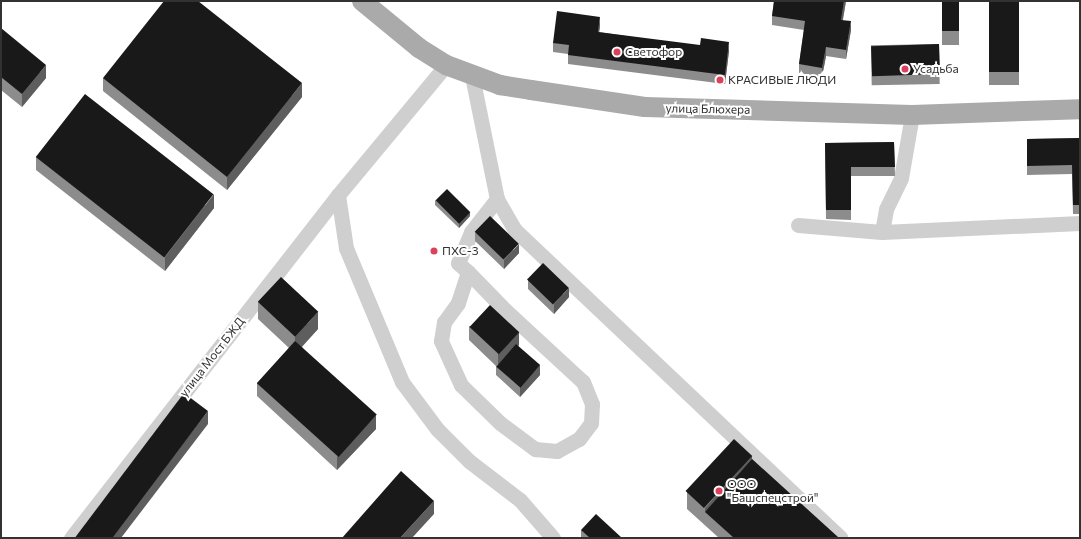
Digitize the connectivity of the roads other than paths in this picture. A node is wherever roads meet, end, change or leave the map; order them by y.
1 (362, 1) edge
2 (446, 65) junction
3 (472, 76) junction
4 (1080, 109) edge
5 (912, 115) junction
6 (338, 195) junction
7 (497, 199) junction
8 (1080, 223) edge
9 (798, 225) dead end
10 (882, 232) junction
11 (468, 272) junction
12 (71, 538) edge
13 (553, 538) edge
14 (841, 538) edge

1 - 2 main road, улица Блюхера
2 - 3 main road, улица Блюхера
2 - 6 street, улица Мост БЖД
3 - 5 main road, улица Блюхера
3 - 7 street
4 - 5 main road, улица Блюхера
5 - 10 street
6 - 12 street, улица Мост БЖД
6 - 13 street
7 - 11 street
7 - 14 street
8 - 10 street
9 - 10 street
11 - 11 street

